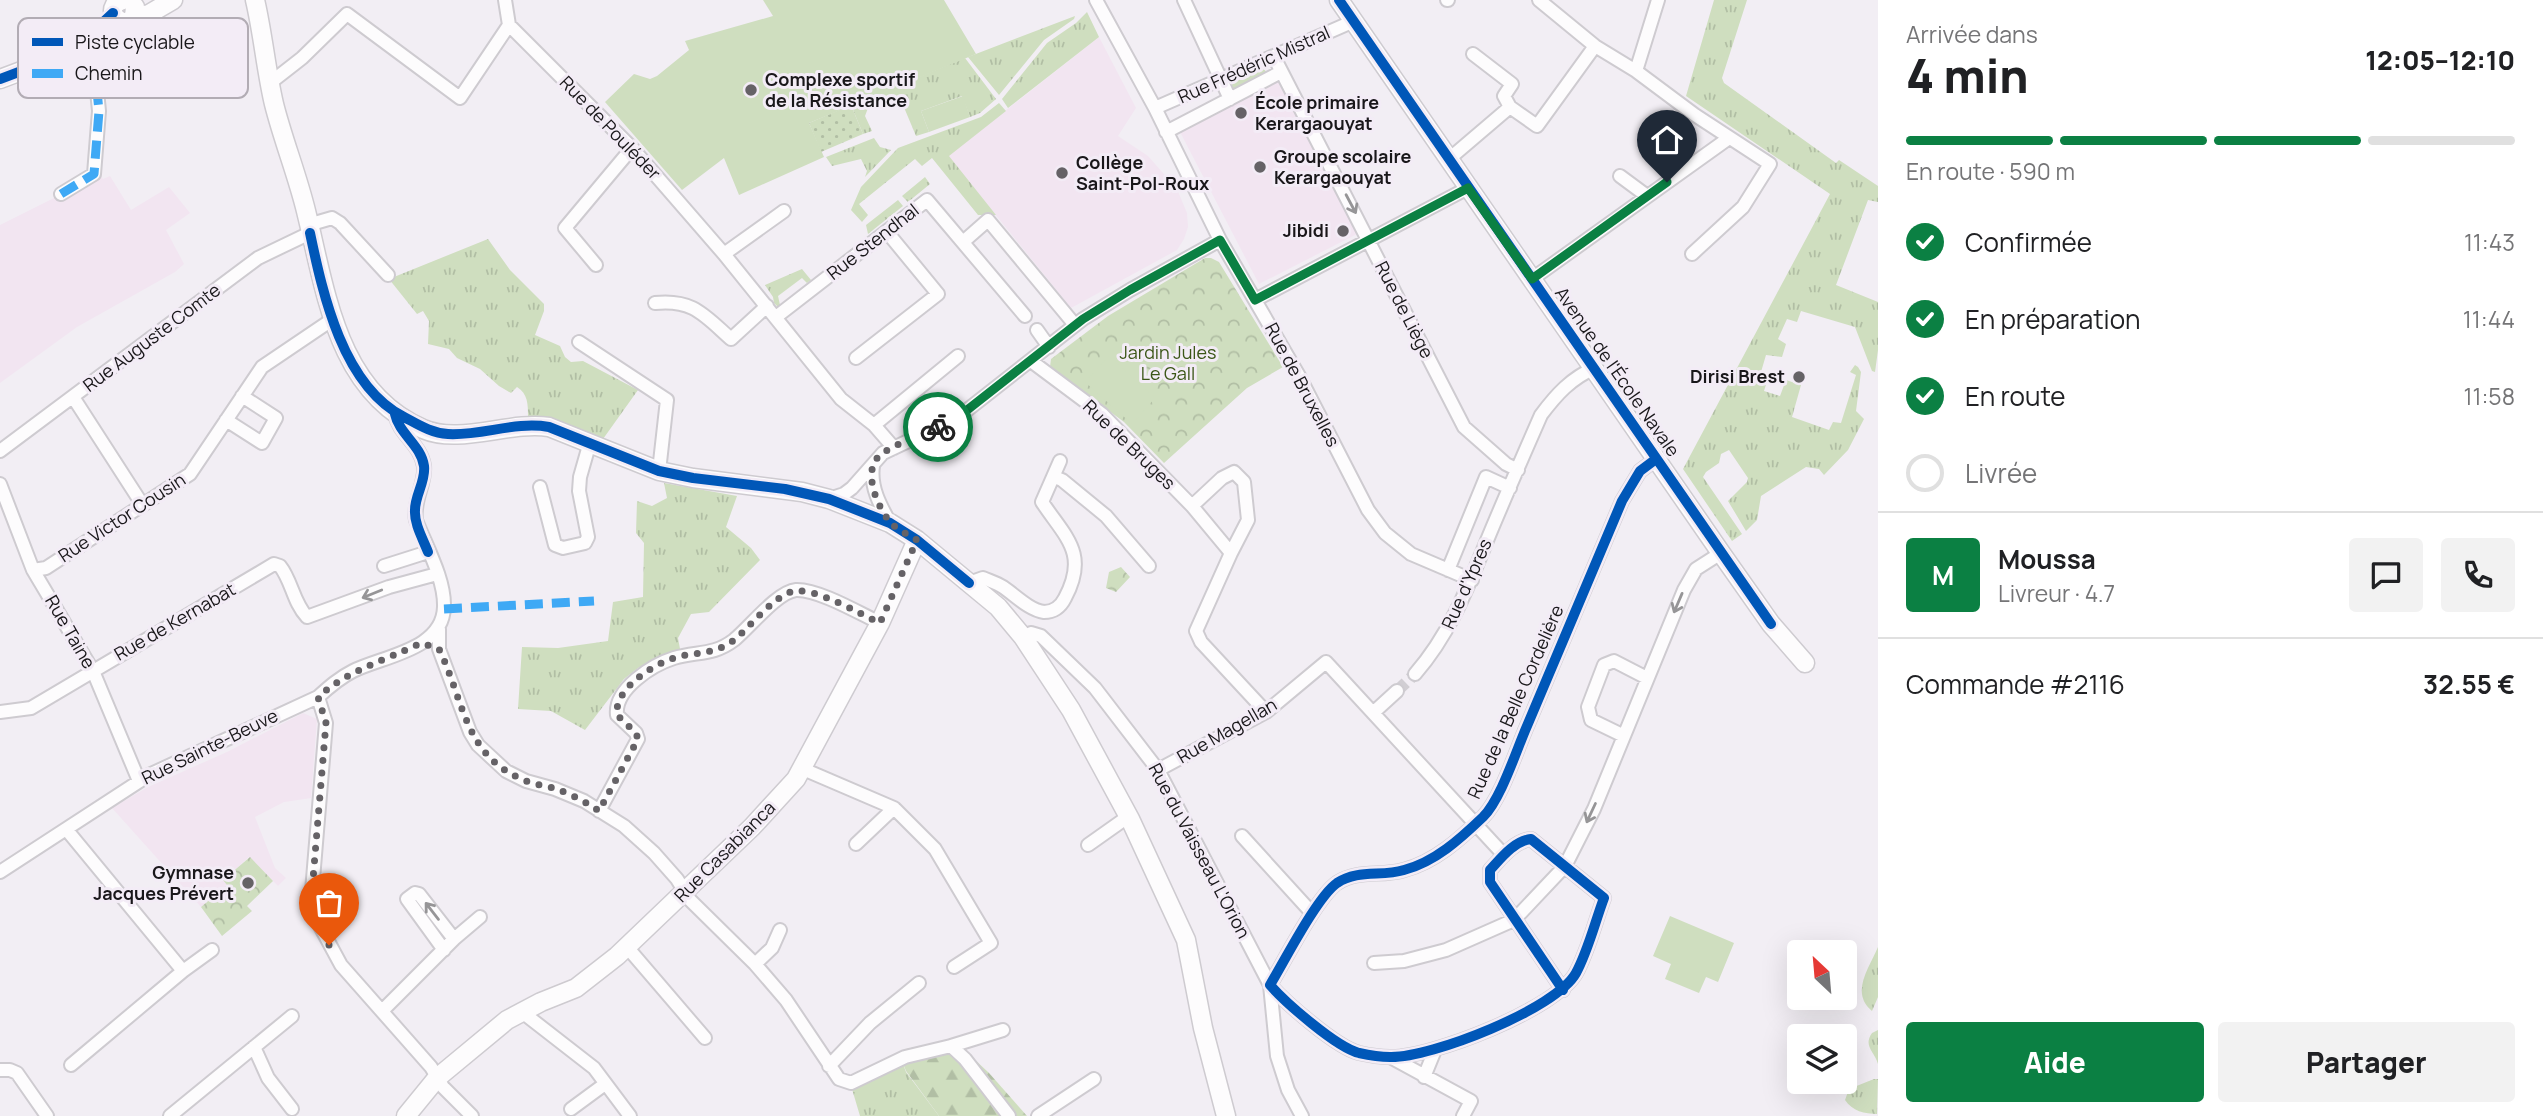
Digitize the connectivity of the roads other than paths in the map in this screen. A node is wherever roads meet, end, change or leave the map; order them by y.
1 (255, 0) edge
2 (349, 0) edge
3 (505, 0) edge
4 (1096, 0) edge
5 (1184, 0) edge
6 (1339, 0) edge
7 (1539, 0) edge
8 (1658, 0) edge
9 (167, 3) edge
10 (122, 8) edge
11 (347, 14) junction
12 (1354, 21) junction
13 (509, 25) junction
14 (1595, 46) junction
15 (1473, 54) dead end
16 (1274, 57) junction
17 (1636, 71) junction
18 (18, 72) edge
19 (1281, 72) junction
20 (0, 79) edge
21 (1220, 80) junction
22 (271, 83) junction
23 (98, 98) edge
24 (1230, 99) junction
25 (1510, 107) junction
26 (1155, 108) junction
27 (1166, 132) junction
28 (1729, 138) junction
29 (632, 148) junction
30 (1449, 159) junction
31 (1620, 176) dead end
32 (1468, 188) junction
33 (61, 194) dead end
34 (1647, 196) junction
35 (783, 211) dead end
36 (309, 229) junction
37 (887, 232) junction
38 (1369, 239) junction
39 (1220, 240) junction
40 (963, 242) junction
41 (724, 254) junction
42 (1692, 254) dead end
43 (596, 265) dead end
44 (388, 275) dead end
45 (1532, 279) junction
46 (1255, 300) junction
47 (655, 303) dead end
48 (766, 306) junction
49 (1025, 316) dead end
50 (776, 317) junction
51 (333, 319) junction
52 (1075, 326) junction
53 (1037, 330) dead end
54 (579, 342) dead end
55 (1049, 347) junction
56 (958, 356) dead end
57 (856, 358) dead end
58 (1031, 360) junction
59 (1595, 368) junction
60 (242, 396) junction
61 (73, 397) junction
62 (395, 414) junction
63 (226, 420) junction
64 (874, 425) junction
65 (590, 442) junction
66 (894, 448) junction
67 (0, 452) edge
68 (1656, 459) junction
69 (1060, 461) dead end
70 (874, 462) junction
71 (1518, 470) junction
72 (659, 471) junction
73 (1054, 477) junction
74 (0, 484) edge
75 (540, 487) dead end
76 (1510, 488) junction
77 (829, 499) junction
78 (142, 504) junction
79 (1192, 506) junction
80 (891, 523) junction
81 (917, 540) junction
82 (428, 552) junction
83 (1231, 553) junction
84 (1721, 553) junction
85 (384, 566) dead end
86 (1149, 566) dead end
87 (33, 570) junction
88 (1448, 570) junction
89 (437, 574) junction
90 (1472, 580) junction
91 (969, 583) junction
92 (880, 623) junction
93 (439, 629) junction
94 (1023, 636) junction
95 (421, 643) junction
96 (439, 649) junction
97 (1805, 663) dead end
98 (93, 671) junction
99 (1415, 674) tunnel mouth
100 (1647, 678) junction
101 (1397, 691) tunnel mouth
102 (318, 697) junction
103 (0, 712) edge
104 (1266, 712) junction
105 (1374, 712) junction
106 (1623, 736) junction
107 (803, 769) junction
108 (1158, 770) junction
109 (139, 781) junction
110 (894, 808) junction
111 (599, 811) junction
112 (1129, 816) junction
113 (1475, 824) junction
114 (66, 829) junction
115 (1242, 836) dead end
116 (856, 844) dead end
117 (1088, 845) dead end
118 (1504, 855) junction
119 (1566, 866) junction
120 (0, 872) edge
121 (685, 891) junction
122 (1312, 914) junction
123 (480, 916) dead end
124 (1514, 920) junction
125 (780, 930) dead end
126 (454, 939) junction
127 (627, 947) junction
128 (212, 950) dead end
129 (444, 950) junction
130 (1374, 963) dead end
131 (755, 964) junction
132 (954, 967) dead end
133 (183, 971) junction
134 (919, 983) dead end
135 (1270, 985) junction
136 (1563, 990) junction
137 (382, 1011) junction
138 (522, 1012) junction
139 (292, 1016) dead end
140 (1003, 1030) dead end
141 (705, 1038) dead end
142 (951, 1046) junction
143 (254, 1047) junction
144 (1435, 1050) junction
145 (1392, 1058) junction
146 (71, 1065) dead end
147 (829, 1066) junction
148 (0, 1070) edge
149 (1424, 1077) junction
150 (437, 1078) junction
151 (1094, 1079) dead end
152 (605, 1084) junction
153 (292, 1109) dead end
154 (571, 1109) dead end
155 (1221, 1114) edge
156 (47, 1116) edge
157 (170, 1116) edge
158 (406, 1116) edge
159 (472, 1116) edge
160 (630, 1116) edge
161 (1009, 1116) edge
162 (1038, 1116) edge
163 (1302, 1116) edge
164 (1463, 1116) edge

1 - 22 street
2 - 11 street
3 - 13 street
4 - 26 street, Rue de Bruxelles
5 - 21 street
6 - 12 street, Avenue de l'École Navale
7 - 14 street
8 - 17 street
9 - 10 street
11 - 13 street
11 - 22 street
12 - 16 street, Rue Frédéric Mistral
12 - 30 street, Avenue de l'École Navale
13 - 29 street, Rue de Pouléder
14 - 17 street
14 - 25 street
15 - 25 street
16 - 19 street, Rue de Liège
16 - 21 street, Rue Frédéric Mistral
17 - 28 street
18 - 20 street
19 - 24 street, Rue Frédéric Mistral
19 -> 38 street, Rue de Liège
21 - 24 street
21 - 26 street, Rue Frédéric Mistral
22 - 36 street
23 - 33 street
24 - 27 street, Rue Frédéric Mistral
25 - 30 street
26 - 27 street, Rue de Bruxelles
27 - 39 street, Rue de Bruxelles
28 - 34 street
28 - 42 street
29 - 41 street, Rue de Pouléder
29 - 43 street
30 - 32 street, Avenue de l'École Navale
31 - 34 street
32 - 38 street
32 - 45 street, Avenue de l'École Navale
34 - 45 street
35 - 41 street
36 - 44 street
36 - 51 street
36 - 61 street, Rue Auguste Comte
37 - 40 street, Rue Stendhal
37 - 50 street, Rue Stendhal
37 - 57 street
38 - 46 street
38 - 71 street, Rue de Liège
39 - 46 street, Rue de Bruxelles
39 - 52 street
40 - 49 street, Rue Stendhal
40 - 52 street
41 - 48 street, Rue de Pouléder
45 - 59 street, Avenue de l'École Navale
46 - 88 street, Rue de Bruxelles
47 - 48 street
48 - 50 street, Rue de Pouléder
50 - 64 street, Rue de Pouléder
51 - 60 street, Rue Victor Cousin
51 - 62 street
52 - 55 street
53 - 55 street
54 - 72 street
55 - 58 street
56 - 64 street
58 - 66 street
58 - 79 street, Rue de Bruges
59 - 68 street, Avenue de l'École Navale
59 - 71 street, Rue d'Ypres
60 - 63 street, Rue Victor Cousin
60 - 63 street
61 - 67 street, Rue Auguste Comte
61 - 78 street
62 - 65 street
62 - 82 street
63 - 78 street, Rue Victor Cousin
64 - 66 street, Rue de Pouléder
65 - 72 street
65 - 75 street
66 - 70 street
68 - 84 street, Avenue de l'École Navale
68 - 113 street, Rue de la Belle Cordelière
69 - 73 street
70 - 77 street
70 - 80 street
71 - 76 street, Rue d'Ypres
72 - 77 street
73 - 86 street
73 - 91 street
74 - 87 street, Rue Taine
76 - 88 street, Rue d'Ypres
76 - 90 street, Rue d'Ypres
77 - 80 street
78 - 87 street, Rue Victor Cousin
79 - 83 street, Rue de Bruges
79 - 83 street
80 - 81 street
81 - 91 street
81 - 92 street, Rue Casabianca
82 - 85 street
82 - 89 street
83 - 104 street
84 - 97 street, Avenue de l'École Navale
84 -> 100 street
87 - 98 street, Rue Taine
88 - 90 street, Rue de Bruxelles
89 - 93 street
89 -> 98 street, Rue de Kernabat
90 - 99 street, Rue d'Ypres
91 - 94 street
92 - 107 street, Rue Casabianca
92 - 111 street
93 - 95 street, Rue Sainte-Beuve
93 - 96 street
94 - 108 street, Rue du Vaisseau L'Orion
94 - 112 street
95 - 96 street
95 - 102 street, Rue Sainte-Beuve
96 - 111 street
98 - 103 street, Rue de Kernabat
98 - 109 street, Rue Taine
100 - 106 street
100 - 106 street
101 - 105 street
102 - 109 street, Rue Sainte-Beuve
102 - 137 street
104 - 105 street, Rue Magellan
104 - 108 street, Rue Magellan
105 - 113 street
106 -> 119 street
107 - 110 street
107 - 121 street, Rue Casabianca
108 - 135 street, Rue du Vaisseau L'Orion
109 - 114 street, Rue Sainte-Beuve
110 - 116 street
110 - 132 street
111 - 121 street
112 - 117 street
112 - 155 street
113 - 118 street
113 - 122 street, Rue de la Belle Cordelière
114 - 120 street, Rue Sainte-Beuve
114 - 133 street
115 - 122 street
118 - 119 street
118 - 124 street
119 - 124 street
119 - 136 street
121 - 127 street, Rue Casabianca
121 - 131 street
122 - 135 street, Rue de la Belle Cordelière
123 - 126 street
124 - 130 street
124 - 136 street
125 - 131 street
126 - 129 street
126 -> 129 street
127 - 138 street, Rue Casabianca
127 - 141 street
128 - 133 street
129 - 137 street
131 - 147 street
133 - 146 street
134 - 147 street
135 - 145 street
135 - 163 street, Rue du Vaisseau L'Orion
136 - 144 street
137 - 150 street
138 - 150 street, Rue Casabianca
138 - 152 street
139 - 143 street
140 - 142 street
142 - 147 street
142 - 161 street
143 - 153 street
143 - 157 street
144 - 145 street
144 - 149 street
145 - 149 street
148 - 156 street
149 - 164 street
150 - 158 street, Rue Casabianca
150 - 159 street
151 - 162 street
152 - 154 street
152 - 160 street

